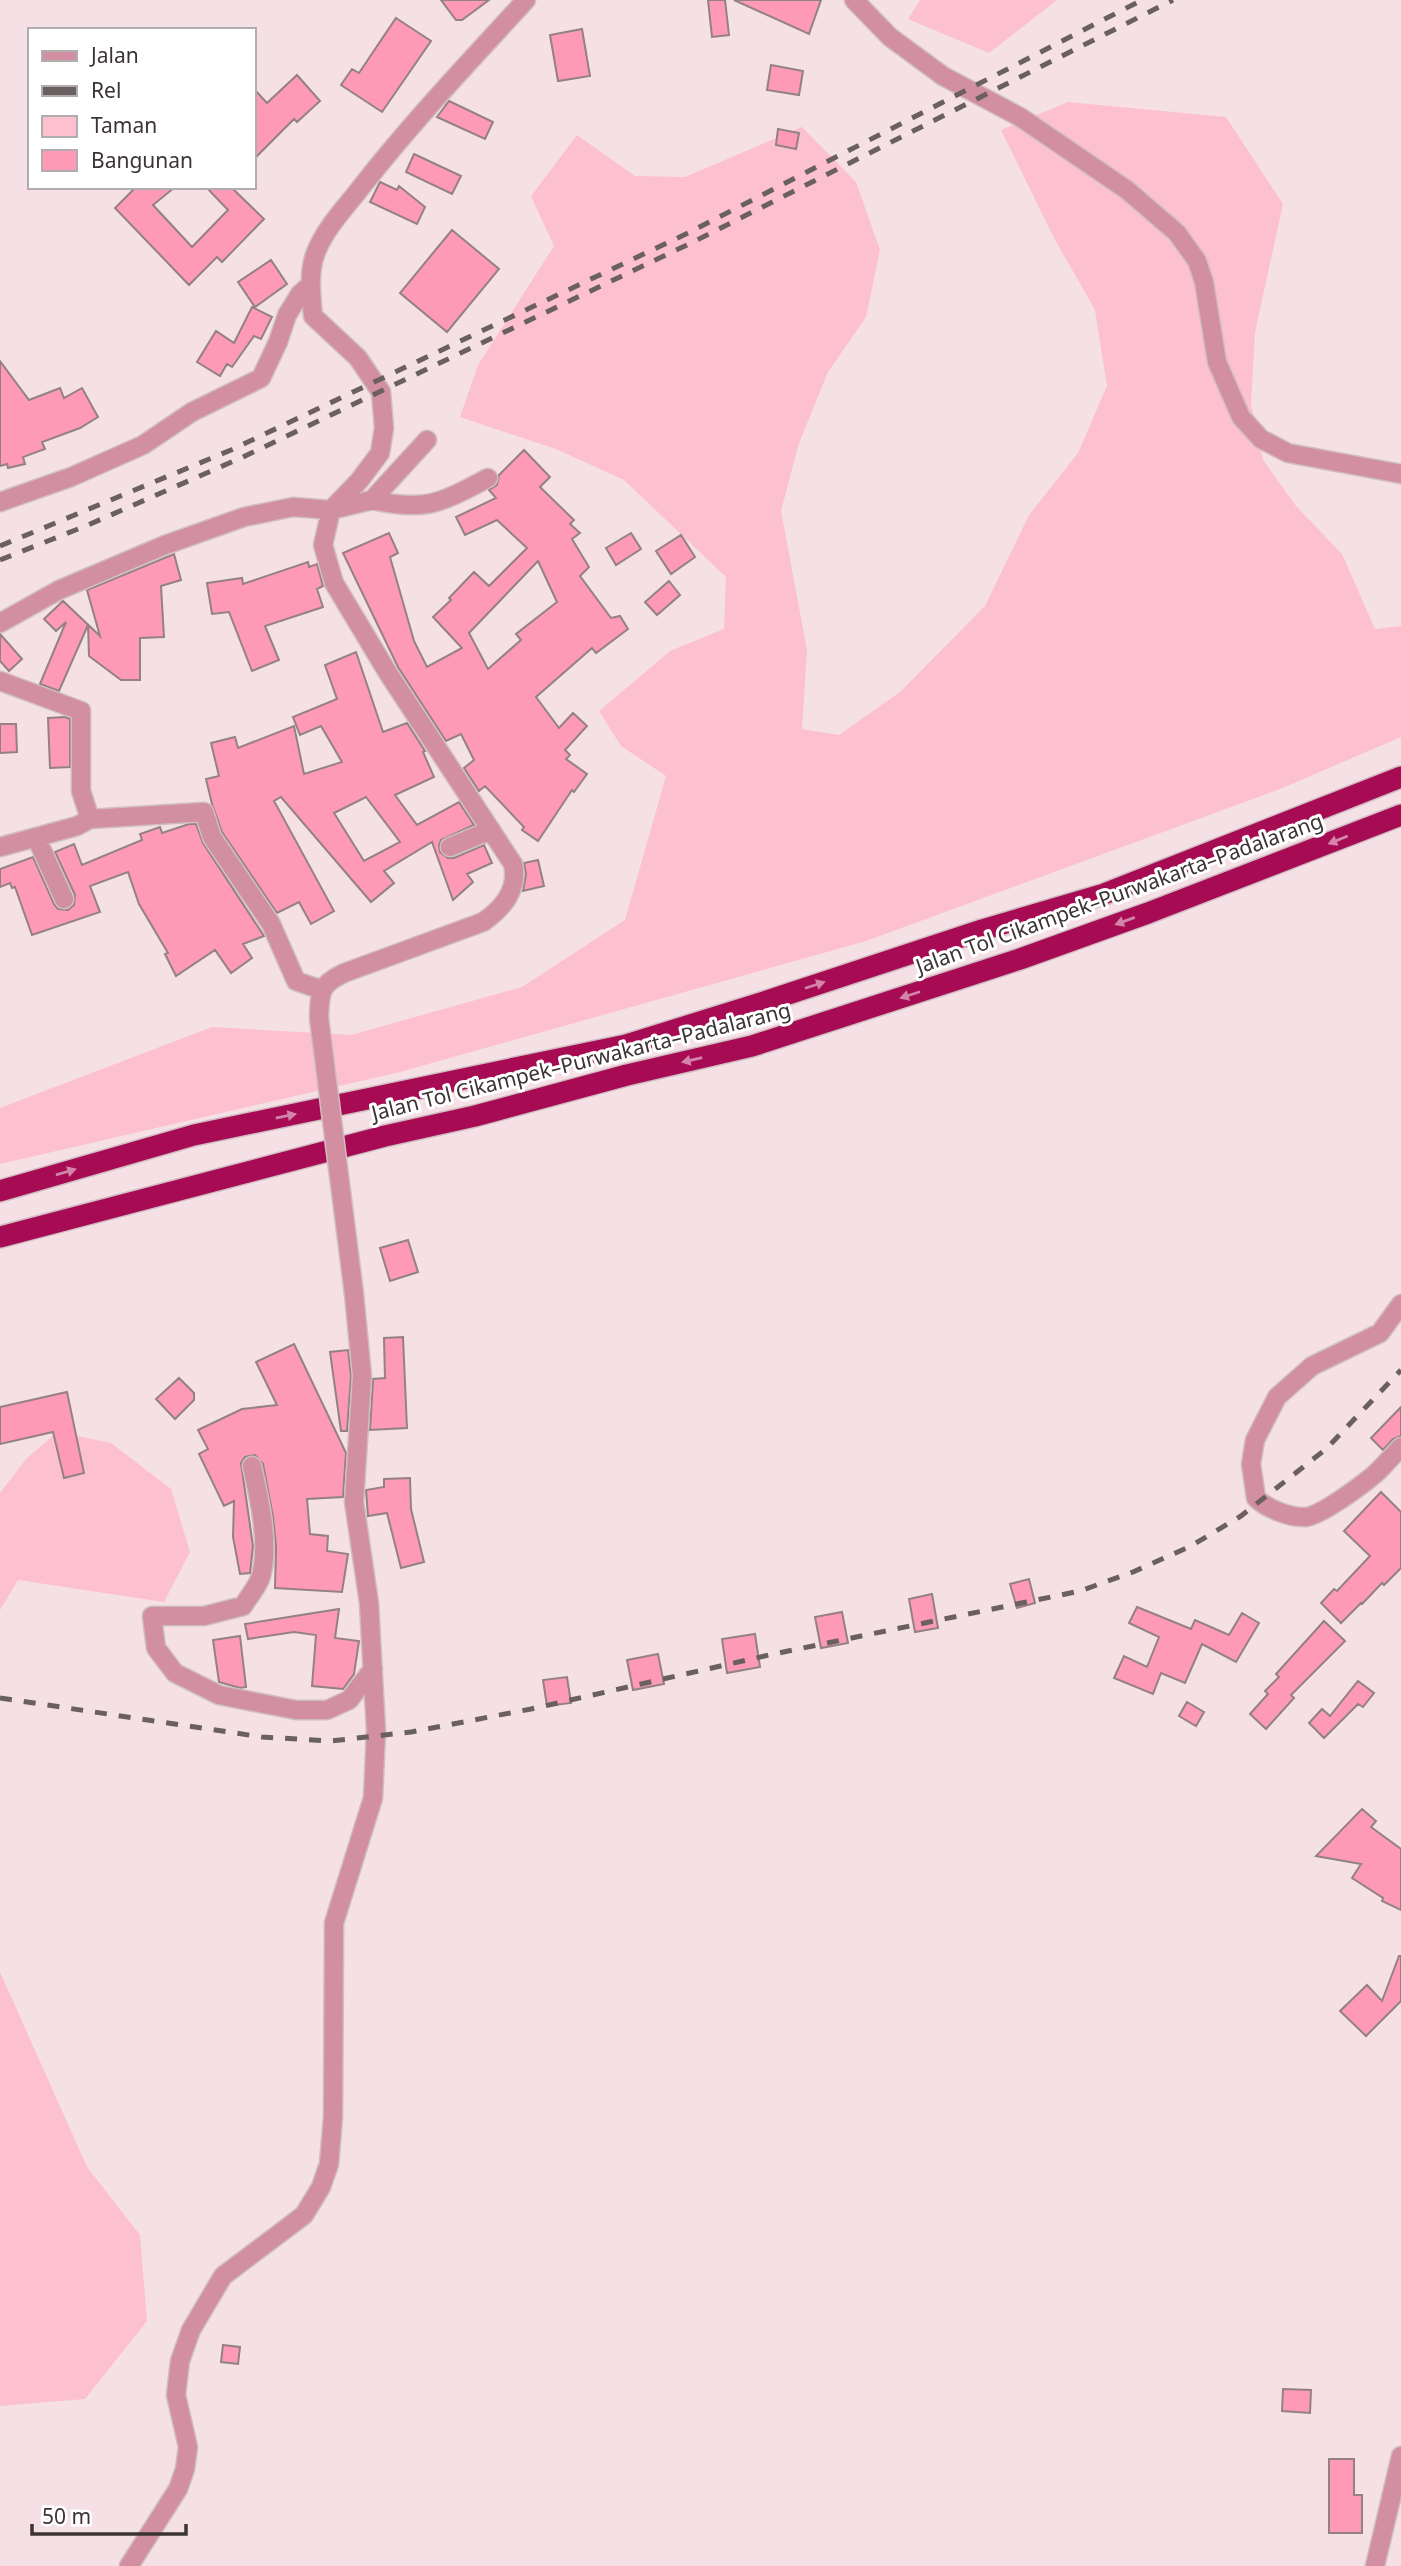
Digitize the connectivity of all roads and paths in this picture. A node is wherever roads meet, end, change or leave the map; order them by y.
1 (526, 0) edge
2 (854, 0) edge
3 (310, 285) junction
4 (427, 440) dead end
5 (1401, 474) edge
6 (488, 478) dead end
7 (372, 500) junction
8 (0, 502) edge
9 (331, 510) junction
10 (0, 623) edge
11 (0, 681) edge
12 (1401, 776) edge
13 (1401, 815) edge
14 (90, 818) junction
15 (491, 830) junction
16 (36, 836) junction
17 (0, 847) edge
18 (450, 847) dead end
19 (64, 899) dead end
20 (321, 990) junction
21 (0, 1191) edge
22 (0, 1237) edge
23 (1401, 1304) edge
24 (1401, 1447) edge
25 (252, 1466) dead end
26 (373, 1669) junction
27 (1401, 2456) edge
28 (129, 2566) edge
29 (1375, 2566) edge

1 - 3 street
2 - 5 street
3 - 8 street
3 - 9 street
4 - 7 street
6 - 7 street
7 - 9 street
9 - 10 street
9 - 15 street
11 - 14 street
21 -> 12 highway, Jalan Tol Cikampek–Purwakarta–Padalarang
13 -> 22 highway, Jalan Tol Cikampek–Purwakarta–Padalarang
14 - 16 street
14 - 20 street
15 - 18 street
15 - 20 street
16 - 17 street
16 - 19 street
20 - 26 street, bridge
23 - 24 street
25 - 26 street
26 - 28 street
27 - 29 street

